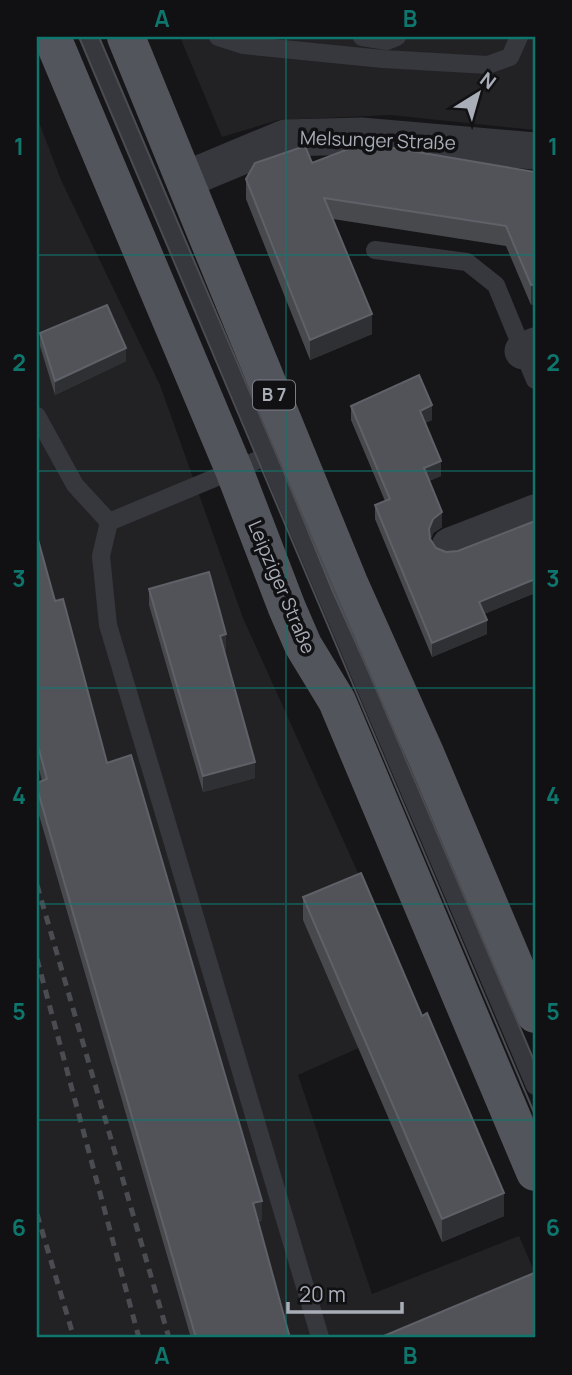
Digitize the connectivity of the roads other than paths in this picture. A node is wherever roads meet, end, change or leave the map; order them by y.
1 (52, 37) edge
2 (89, 37) edge
3 (126, 37) edge
4 (218, 37) edge
5 (362, 37) edge
6 (397, 37) edge
7 (519, 37) edge
8 (535, 151) edge
9 (187, 179) junction
10 (374, 250) dead end
11 (531, 359) edge
12 (37, 416) edge
13 (265, 457) junction
14 (535, 513) edge
15 (109, 522) junction
16 (450, 546) dead end
17 (535, 1014) edge
18 (535, 1086) edge
19 (535, 1172) edge
20 (320, 1337) edge

1 - 13 main road, Leipziger Straße / B 7
2 - 13 lane
3 - 9 main road, Leipziger Straße / B 7
4 - 7 lane
5 - 6 lane
8 - 9 street, Melsunger Straße
9 - 13 main road, Leipziger Straße / B 7
10 - 11 lane
12 - 15 lane
13 - 15 lane
13 - 17 main road, Leipziger Straße / B 7
13 - 18 lane
13 - 19 main road, Leipziger Straße / B 7
14 - 16 street
15 - 20 lane

